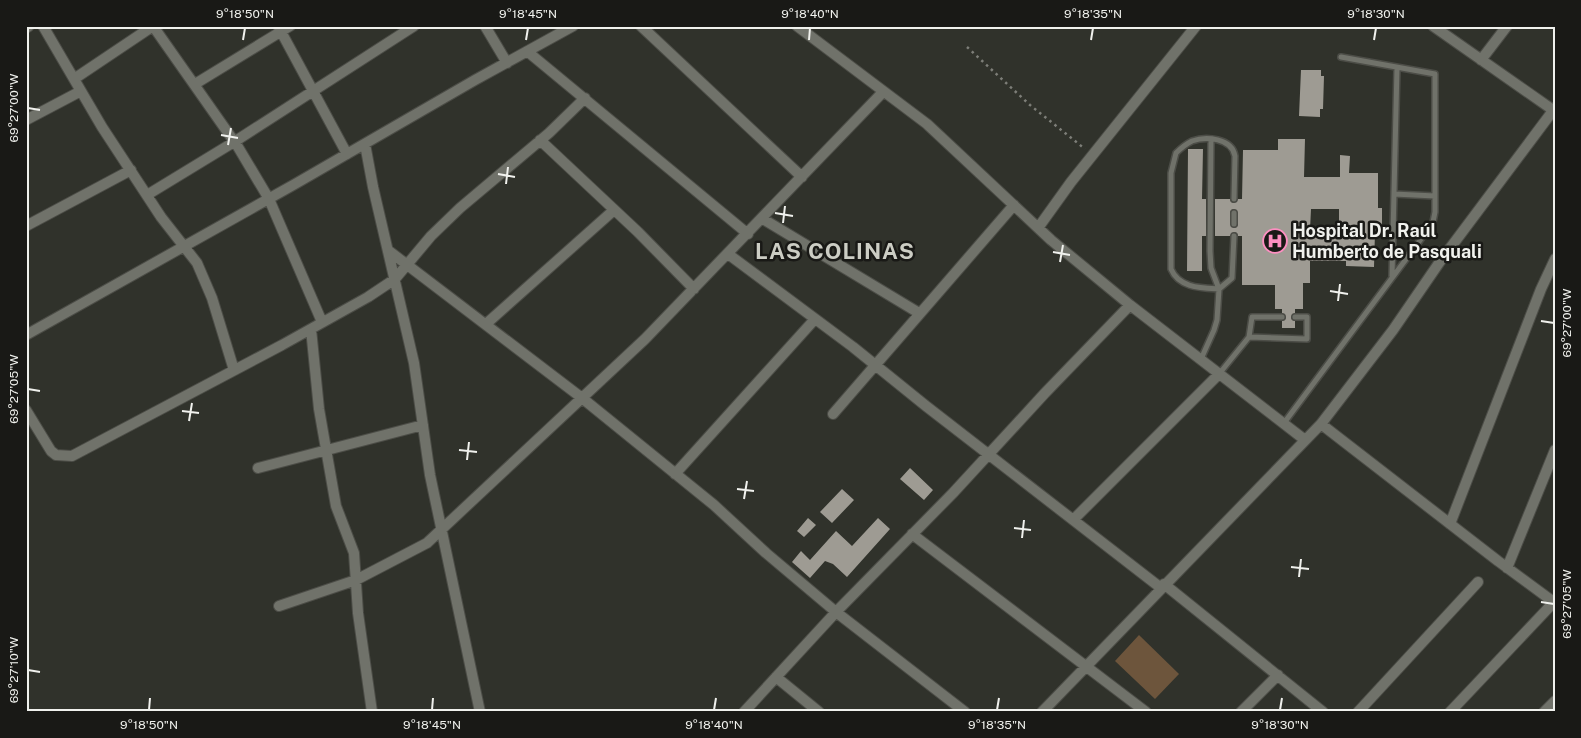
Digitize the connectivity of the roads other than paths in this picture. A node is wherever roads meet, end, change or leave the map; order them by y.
1 (42, 26) edge
2 (153, 26) edge
3 (414, 26) edge
4 (485, 26) edge
5 (573, 26) edge
6 (641, 26) edge
7 (798, 26) edge
8 (1196, 26) edge
9 (1433, 26) edge
10 (1507, 26) edge
11 (283, 28) edge
12 (528, 52) junction
13 (1341, 57) dead end
14 (1481, 60) junction
15 (507, 63) junction
16 (1397, 68) junction
17 (74, 78) junction
18 (194, 84) junction
19 (81, 91) junction
20 (314, 91) junction
21 (883, 92) junction
22 (585, 98) junction
23 (1554, 109) edge
24 (26, 120) edge
25 (540, 140) junction
26 (1211, 140) junction
27 (234, 142) junction
28 (365, 144) junction
29 (347, 154) junction
30 (131, 170) junction
31 (802, 177) junction
32 (1394, 194) junction
33 (147, 195) junction
34 (1435, 196) junction
35 (269, 199) junction
36 (1234, 199) dead end
37 (1014, 205) junction
38 (614, 210) junction
39 (1234, 212) dead end
40 (763, 218) junction
41 (1234, 224) dead end
42 (26, 226) edge
43 (1038, 228) junction
44 (748, 234) junction
45 (1234, 236) dead end
46 (185, 246) junction
47 (389, 251) junction
48 (728, 254) junction
49 (1555, 259) edge
50 (406, 264) junction
51 (1392, 276) junction
52 (395, 280) junction
53 (694, 289) junction
54 (1219, 289) junction
55 (1130, 305) junction
56 (919, 313) junction
57 (1282, 317) dead end
58 (1295, 317) dead end
59 (815, 319) junction
60 (322, 322) junction
61 (486, 324) junction
62 (311, 329) junction
63 (26, 335) edge
64 (1249, 337) junction
65 (1201, 359) junction
66 (874, 364) junction
67 (234, 370) junction
68 (1219, 374) junction
69 (582, 398) junction
70 (26, 410) edge
71 (833, 414) dead end
72 (1284, 423) junction
73 (1321, 424) junction
74 (423, 425) junction
75 (1305, 440) junction
76 (327, 450) junction
77 (1555, 450) edge
78 (988, 454) junction
79 (258, 468) dead end
80 (675, 474) junction
81 (1073, 520) junction
82 (1450, 524) junction
83 (441, 531) junction
84 (912, 534) junction
85 (1506, 568) junction
86 (356, 580) junction
87 (1478, 582) dead end
88 (1163, 586) junction
89 (1554, 602) edge
90 (279, 606) dead end
91 (836, 612) junction
92 (1086, 666) junction
93 (1278, 675) junction
94 (776, 677) junction
95 (1555, 701) edge
96 (372, 712) edge
97 (480, 712) edge
98 (744, 712) edge
99 (819, 712) edge
100 (966, 712) edge
101 (1042, 712) edge
102 (1146, 712) edge
103 (1241, 712) edge
104 (1323, 712) edge
105 (1358, 712) edge
106 (1450, 712) edge
107 (1544, 712) edge

1 - 17 street
2 - 17 street
2 - 18 street
3 - 20 street
4 - 15 street
5 - 12 street
6 - 31 street
7 - 21 street
8 - 43 street
9 - 14 street
10 - 14 street
11 - 18 street
11 - 20 street
12 - 15 street
12 - 22 street
13 - 16 lane
14 - 23 street
15 - 28 street
16 - 32 lane
16 - 34 lane
17 - 19 street
18 - 27 street
19 - 24 street
19 - 30 street
20 - 27 street
20 - 29 street
21 - 31 street
21 - 37 street
22 - 25 street
22 - 44 street
23 - 73 street
25 - 38 street
25 - 50 street
26 - 36 lane
26 - 54 lane
26 - 54 lane
27 - 33 street
27 - 35 street
28 - 29 street
28 - 47 street
29 - 35 street
30 - 33 street
30 - 42 street
31 - 40 street
32 - 34 lane
32 - 51 lane
33 - 46 street
34 - 51 lane
35 - 46 street
35 - 60 street
37 - 43 street
37 - 56 street
38 - 53 street
38 - 61 street
39 - 41 lane
40 - 44 street
40 - 56 street
43 - 55 street
44 - 48 street
45 - 54 lane
46 - 63 street
46 - 67 street
47 - 50 street
47 - 52 street
48 - 53 street
48 - 59 street
49 - 82 street
50 - 52 street
50 - 61 street
51 - 72 lane
52 - 60 street
52 - 74 street
53 - 69 street
54 - 65 lane
55 - 65 street
55 - 78 street
56 - 66 street
57 - 64 lane
58 - 64 lane
59 - 66 street
59 - 80 street
60 - 62 street
61 - 69 street
62 - 67 street
62 - 76 street
64 - 68 lane
65 - 68 street
66 - 71 street
66 - 78 street
67 - 70 street
68 - 72 street
68 - 81 street
69 - 80 street
69 - 83 street
72 - 75 street
73 - 75 street
73 - 82 street
74 - 76 street
74 - 83 street
75 - 88 street
76 - 79 street
76 - 86 street
77 - 85 street
78 - 81 street
78 - 84 street
80 - 91 street
81 - 88 street
82 - 85 street
83 - 86 street
83 - 97 street
84 - 91 street
84 - 92 street
85 - 89 street
86 - 90 street
86 - 96 street
87 - 105 street
88 - 92 street
88 - 93 street
89 - 106 street
91 - 94 street
91 - 100 street
92 - 101 street
92 - 102 street
93 - 103 street
93 - 104 street
94 - 98 street
94 - 99 street
95 - 107 street

